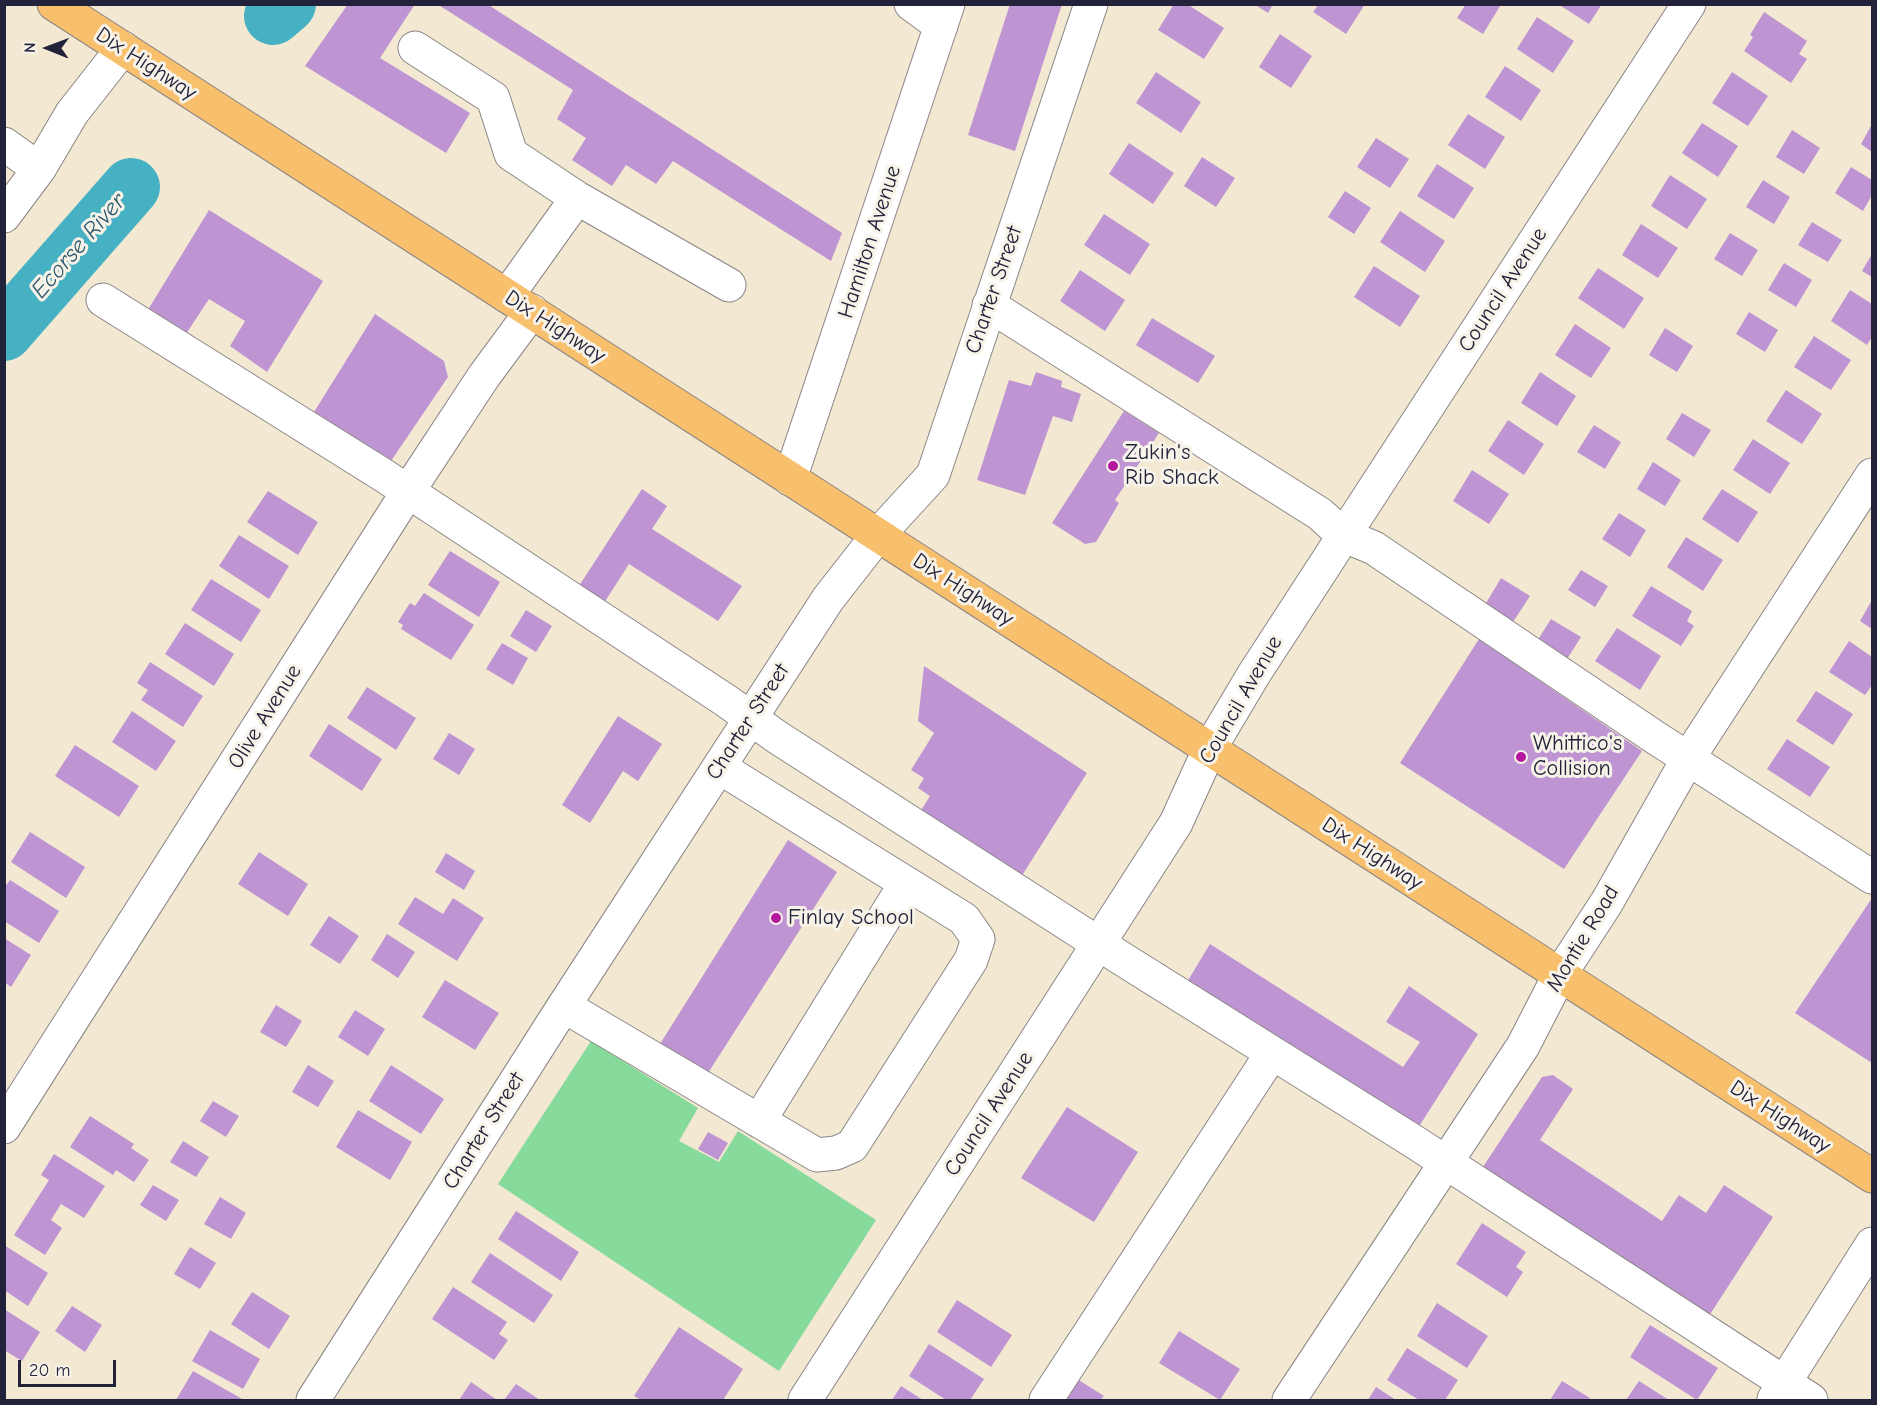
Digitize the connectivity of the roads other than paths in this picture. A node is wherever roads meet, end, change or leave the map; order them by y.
1 (54, 4) edge
2 (911, 4) edge
3 (1091, 4) edge
4 (1689, 4) edge
5 (944, 15) edge
6 (123, 48) junction
7 (415, 48) dead end
8 (4, 144) edge
9 (39, 169) junction
10 (577, 198) junction
11 (4, 216) edge
12 (729, 285) dead end
13 (103, 300) dead end
14 (519, 304) junction
15 (989, 305) junction
16 (1872, 475) edge
17 (789, 479) junction
18 (407, 493) junction
19 (878, 535) junction
20 (1343, 535) junction
21 (751, 719) junction
22 (1210, 748) junction
23 (1689, 757) junction
24 (719, 767) junction
25 (1872, 877) edge
26 (906, 883) junction
27 (1100, 942) junction
28 (1559, 976) junction
29 (564, 1006) junction
30 (1272, 1053) junction
31 (759, 1121) junction
32 (4, 1127) edge
33 (1445, 1164) junction
34 (1872, 1176) edge
35 (1872, 1244) edge
36 (1779, 1391) edge
37 (313, 1401) edge
38 (804, 1401) edge
39 (1046, 1401) edge
40 (1289, 1401) edge
41 (1811, 1401) edge

1 - 6 main road, Dix Highway
2 - 5 street
3 - 15 street, Charter Street
4 - 20 street, Council Avenue
5 - 17 street, Hamilton Avenue
6 - 9 street
6 - 14 main road, Dix Highway
7 - 10 street
8 - 9 street
9 - 11 street
10 - 12 street
10 - 14 street, Olive Avenue
13 - 18 street
14 - 17 main road, Dix Highway
14 - 18 street, Olive Avenue
15 - 19 street, Charter Street
15 - 20 street
16 - 23 street, Montie Road
17 - 19 main road, Dix Highway
18 - 21 street
18 - 32 street, Olive Avenue
19 - 21 street, Charter Street
19 - 22 main road, Dix Highway
20 - 22 street, Council Avenue
20 - 23 street
21 - 24 street, Charter Street
21 - 27 street
22 - 27 street, Council Avenue
22 - 28 main road, Dix Highway
23 - 25 street
23 - 28 street, Montie Road
24 - 26 street
24 - 29 street, Charter Street
26 - 31 street
26 - 31 street
27 - 30 street
27 - 38 street, Council Avenue
28 - 33 street, Montie Road
28 - 34 main road, Dix Highway
29 - 31 street
29 - 37 street, Charter Street
30 - 33 street
30 - 39 street
33 - 36 street
33 - 40 street, Montie Road
35 - 36 street
36 - 41 street

